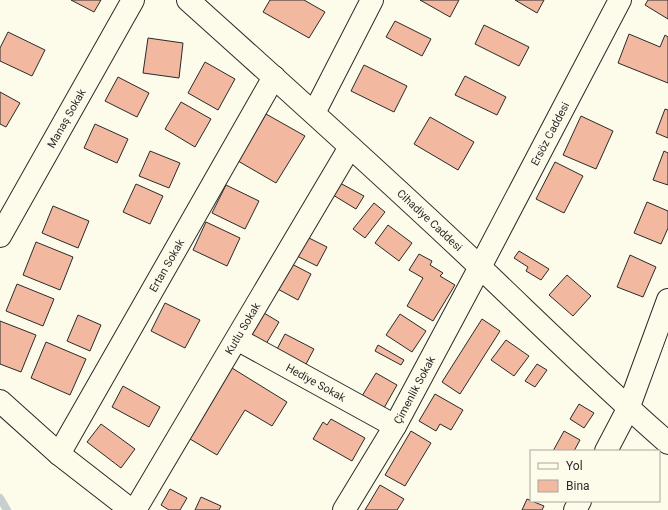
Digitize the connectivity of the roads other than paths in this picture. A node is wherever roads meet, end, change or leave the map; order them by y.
1 (133, 0) edge
2 (188, 0) edge
3 (372, 0) edge
4 (620, 0) edge
5 (274, 77) junction
6 (314, 113) junction
7 (350, 147) junction
8 (0, 236) edge
9 (480, 268) junction
10 (668, 300) edge
11 (237, 339) junction
12 (0, 401) edge
13 (628, 409) junction
14 (395, 426) junction
15 (668, 443) edge
16 (607, 450) edge
17 (59, 454) junction
18 (132, 510) edge
19 (135, 510) edge
20 (344, 510) edge

1 - 8 street, Manaş Sokak
2 - 5 street, Cihadiye Caddesi
3 - 6 street
4 - 9 street, Ersöz Caddesi
5 - 6 street, Cihadiye Caddesi
5 - 17 street, Ertan Sokak
6 - 7 street, Cihadiye Caddesi
7 - 9 street, Cihadiye Caddesi
7 - 11 street, Kutlu Sokak
9 - 13 street, Cihadiye Caddesi
9 - 14 street, Çimenlik Sokak
10 - 13 street
11 - 14 street, Hediye Sokak
11 - 19 street, Kutlu Sokak
12 - 17 street
13 - 15 street, Cihadiye Caddesi
13 - 16 street
14 - 20 street, Çimenlik Sokak
17 - 18 street

